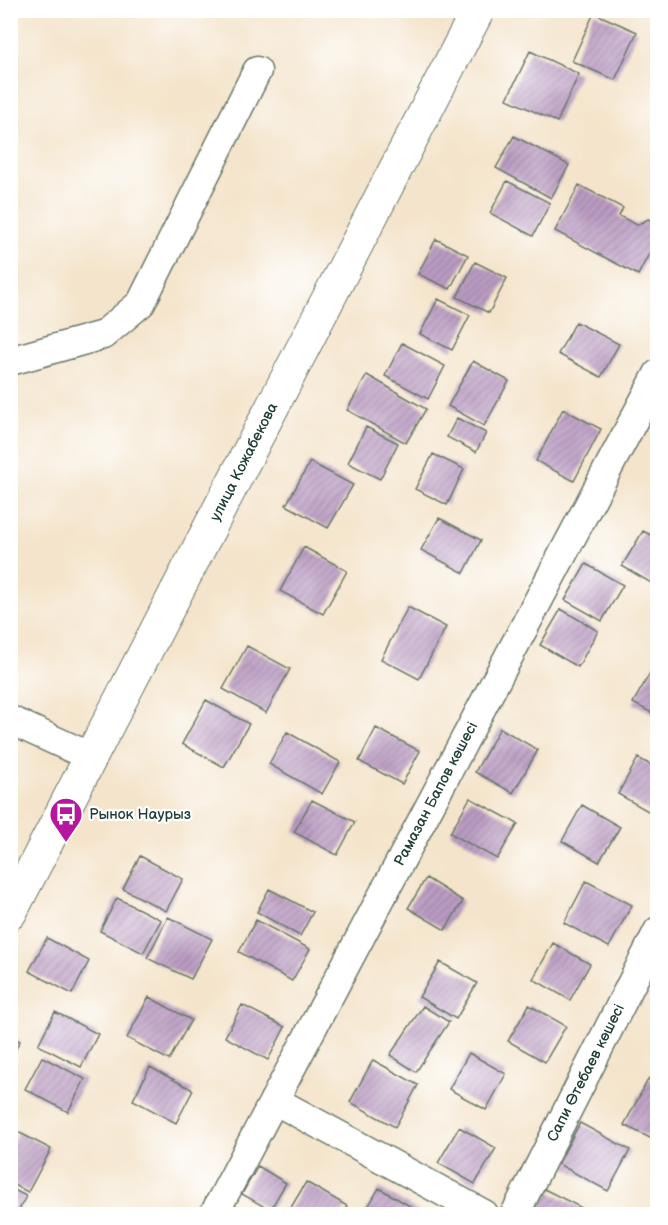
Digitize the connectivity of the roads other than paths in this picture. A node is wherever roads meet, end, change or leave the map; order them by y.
1 (478, 10) edge
2 (257, 71) dead end
3 (10, 361) edge
4 (657, 374) edge
5 (10, 720) edge
6 (91, 757) junction
7 (10, 913) edge
8 (657, 931) edge
9 (274, 1100) junction
10 (214, 1215) edge
11 (484, 1215) edge
12 (514, 1215) edge

1 - 6 main road, улица Кожабекова
2 - 3 street
4 - 9 street, Рамазан Бапов көшесі
5 - 6 street
6 - 7 main road, улица Кожабекова
8 - 12 street, Сапи Өтебаев көшесі
9 - 10 street, Рамазан Бапов көшесі
9 - 11 street

